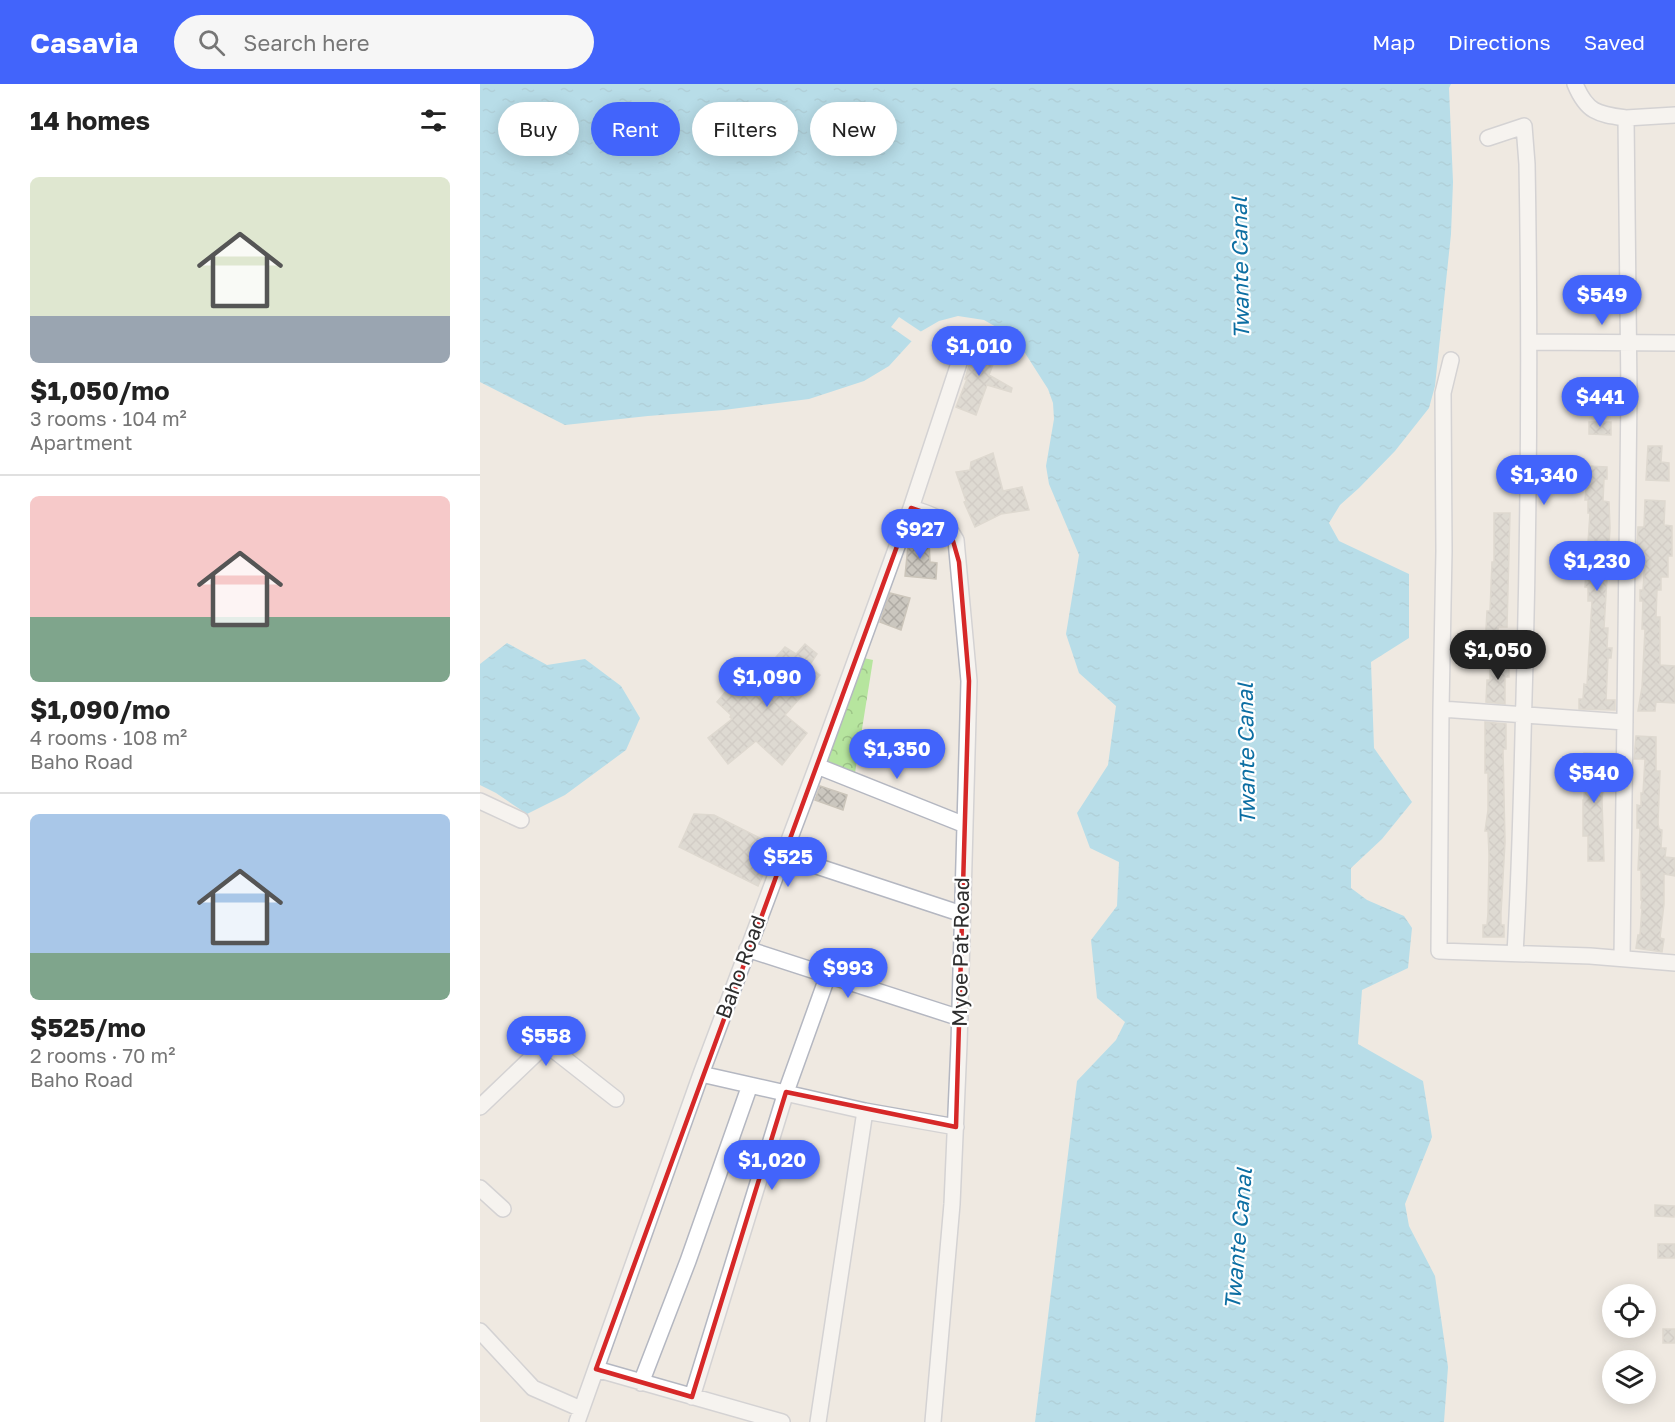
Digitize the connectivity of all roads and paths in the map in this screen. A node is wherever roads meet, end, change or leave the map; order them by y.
1 (1575, 84) edge
2 (1675, 116) edge
3 (1626, 117) junction
4 (1488, 138) dead end
5 (966, 342) dead end
6 (1529, 342) junction
7 (1628, 343) junction
8 (1675, 343) edge
9 (1451, 360) dead end
10 (911, 508) junction
11 (1441, 709) junction
12 (1524, 715) junction
13 (1625, 722) junction
14 (817, 766) junction
15 (480, 801) edge
16 (521, 820) dead end
17 (965, 825) junction
18 (783, 855) junction
19 (962, 914) junction
20 (747, 949) junction
21 (1515, 953) junction
22 (1622, 958) junction
23 (1675, 963) edge
24 (828, 975) junction
25 (960, 1018) junction
26 (701, 1074) junction
27 (750, 1085) junction
28 (786, 1092) junction
29 (616, 1099) dead end
30 (480, 1107) edge
31 (865, 1111) junction
32 (956, 1127) junction
33 (480, 1188) edge
34 (503, 1209) dead end
35 (480, 1331) edge
36 (596, 1369) junction
37 (641, 1383) junction
38 (692, 1397) junction
39 (579, 1416) edge
40 (782, 1422) edge
41 (818, 1422) edge
42 (933, 1422) edge

1 - 3 street
2 - 3 street
3 - 7 street
4 - 6 street
5 - 10 street, Baho Road
6 - 7 street
6 - 12 street
7 - 8 street
7 - 13 street
9 - 11 street
10 - 14 street, Baho Road
10 - 17 street, Myoe Pat Road
11 - 12 street
11 - 21 street
12 - 13 street
12 - 21 street
13 - 22 street
14 - 17 street
14 - 18 street, Baho Road
15 - 16 street
17 - 19 street, Myoe Pat Road
18 - 19 street
18 - 20 street, Baho Road
19 - 25 street, Myoe Pat Road
20 - 24 street
20 - 26 street, Baho Road
21 - 22 street
22 - 23 street
24 - 25 street
24 - 28 street
25 - 32 street, Myoe Pat Road
26 - 27 street
26 - 36 street, Baho Road
27 - 28 street
27 - 37 street
28 - 31 street
28 - 38 street
29 - 30 street
31 - 32 street
31 - 41 street
32 - 42 street, Myoe Pat Road
33 - 34 street
35 - 39 street
36 - 37 street
36 - 39 street, Baho Road
37 - 38 street
38 - 40 street

